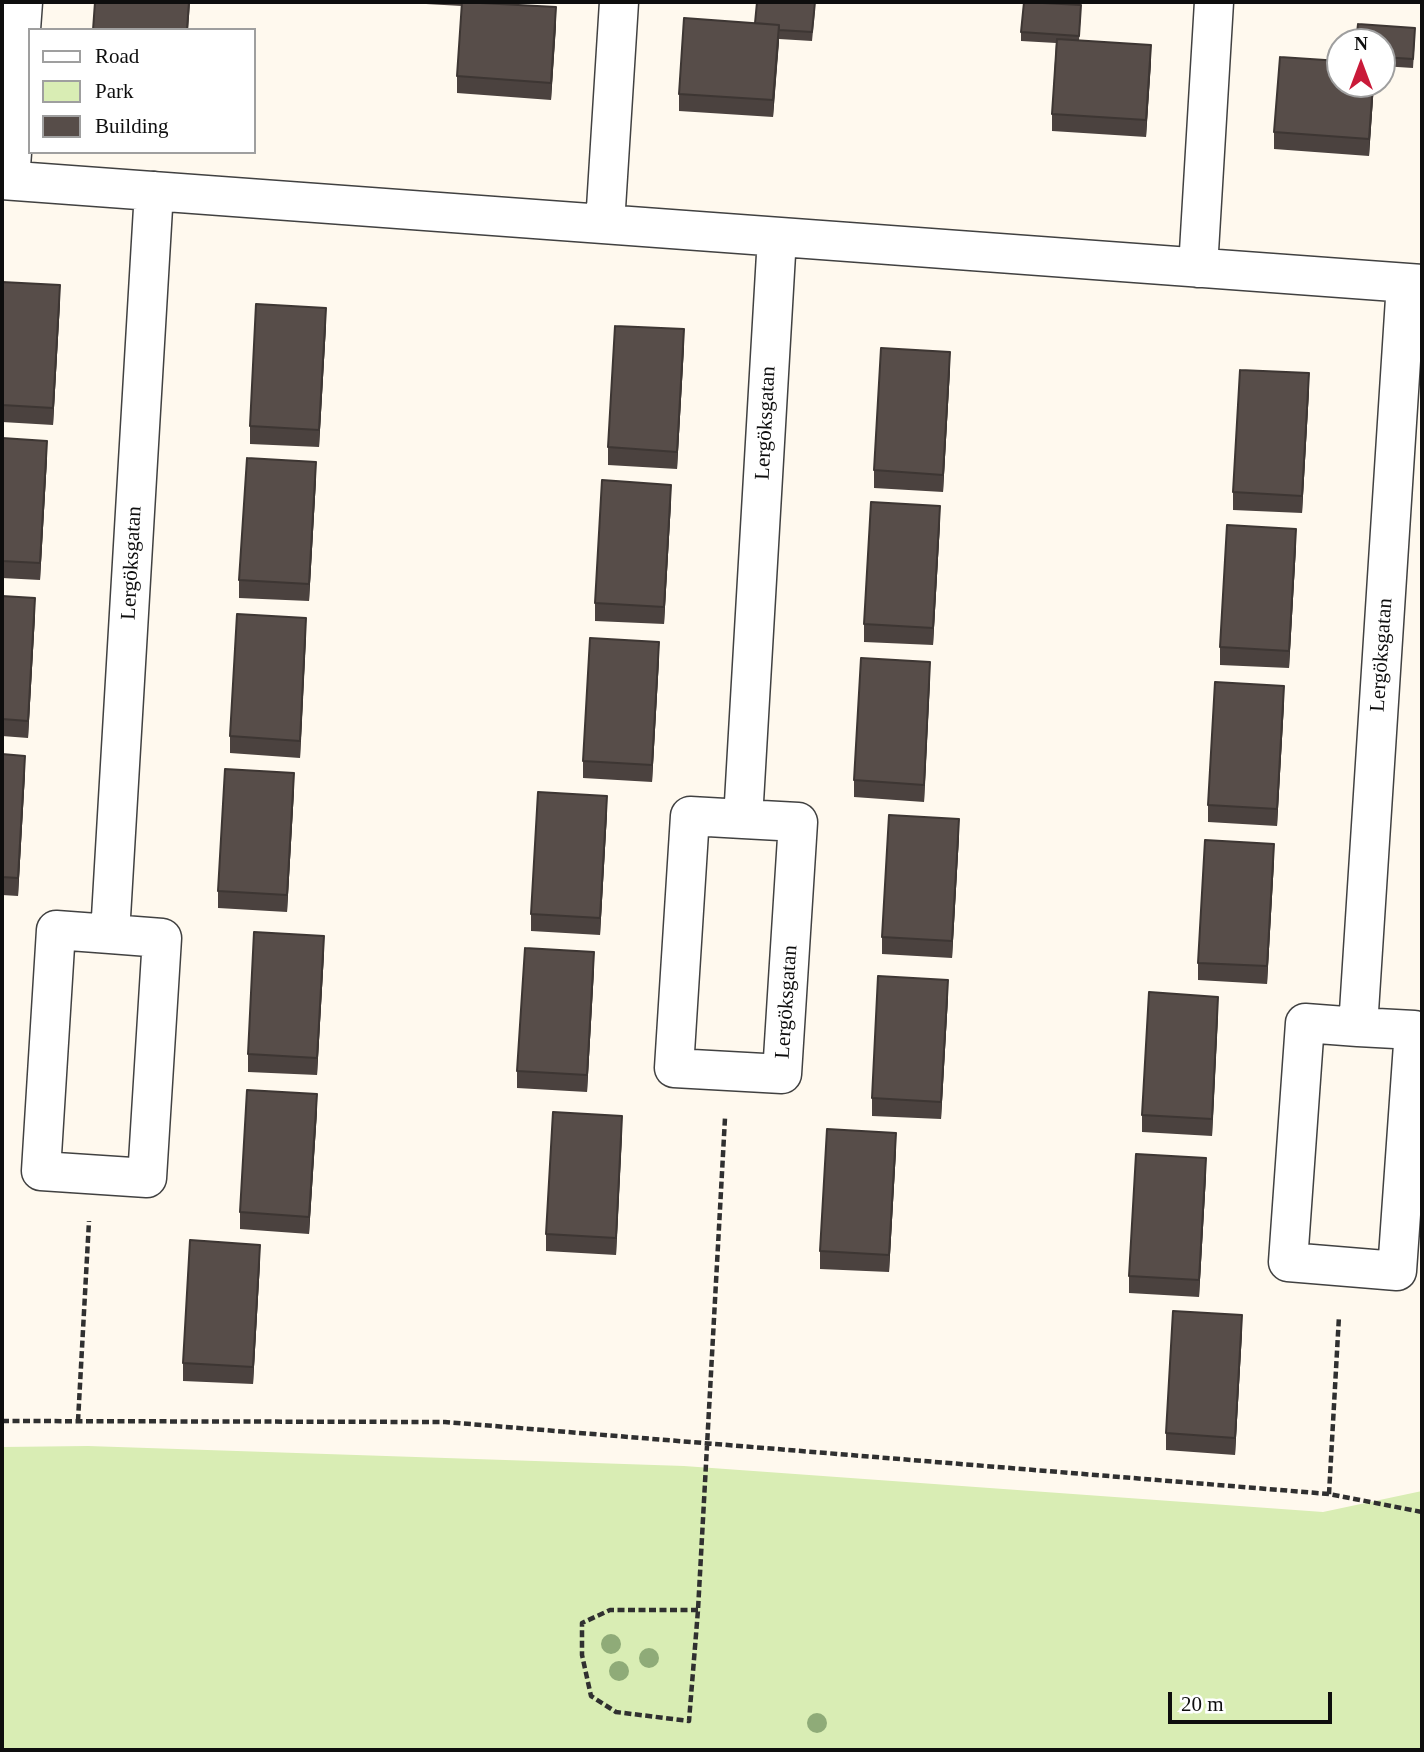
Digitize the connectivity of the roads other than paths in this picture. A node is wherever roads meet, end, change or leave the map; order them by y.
1 (23, 2) edge
2 (619, 2) edge
3 (1214, 2) edge
4 (6, 180) edge
5 (154, 191) junction
6 (605, 225) junction
7 (777, 237) junction
8 (1198, 268) junction
9 (1414, 284) edge
10 (743, 818) junction
11 (110, 934) junction
12 (1358, 1027) junction

1 - 4 street, Lergöksgatan
2 - 6 street
3 - 8 street
4 - 5 street, Lergöksgatan
5 - 6 street, Lergöksgatan
5 - 11 street, Lergöksgatan
6 - 7 street, Lergöksgatan
7 - 8 street, Lergöksgatan
7 - 10 street, Lergöksgatan
8 - 9 street, Lergöksgatan
9 - 12 street, Lergöksgatan
10 - 10 street, Lergöksgatan
11 - 11 street
12 - 12 street

